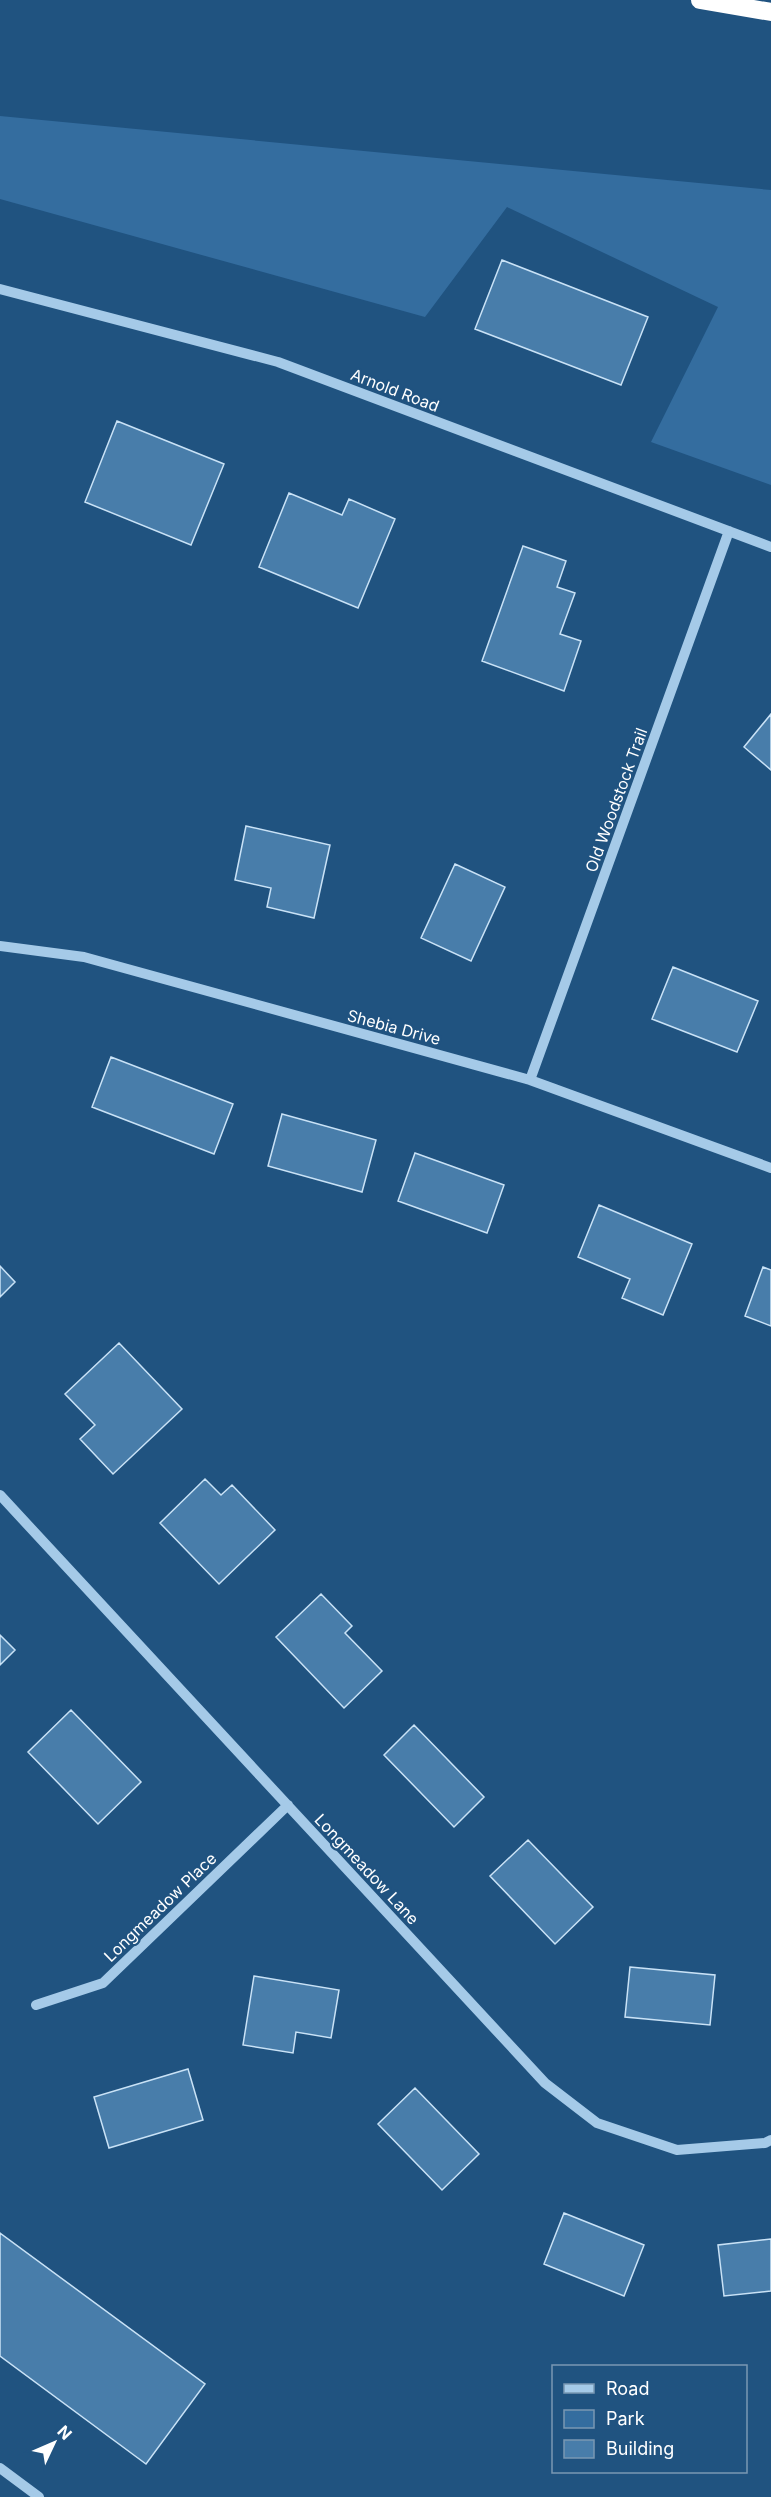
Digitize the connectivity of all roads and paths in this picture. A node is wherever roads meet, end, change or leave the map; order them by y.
1 (700, 0) edge
2 (771, 12) edge
3 (0, 289) edge
4 (729, 531) junction
5 (771, 547) edge
6 (0, 946) edge
7 (530, 1080) junction
8 (771, 1168) edge
9 (0, 1495) edge
10 (288, 1805) junction
11 (36, 2005) dead end
12 (771, 2140) edge
13 (0, 2468) edge
14 (39, 2497) edge

1 - 2 highway
3 - 4 street, Arnold Road
4 - 5 street, Arnold Road
4 - 7 street, Old Woodstock Trail
6 - 7 street, Shebia Drive
7 - 8 street, Shebia Drive
9 - 10 street, Longmeadow Lane
10 - 11 street, Longmeadow Place
10 - 12 street, Longmeadow Lane
13 - 14 street

